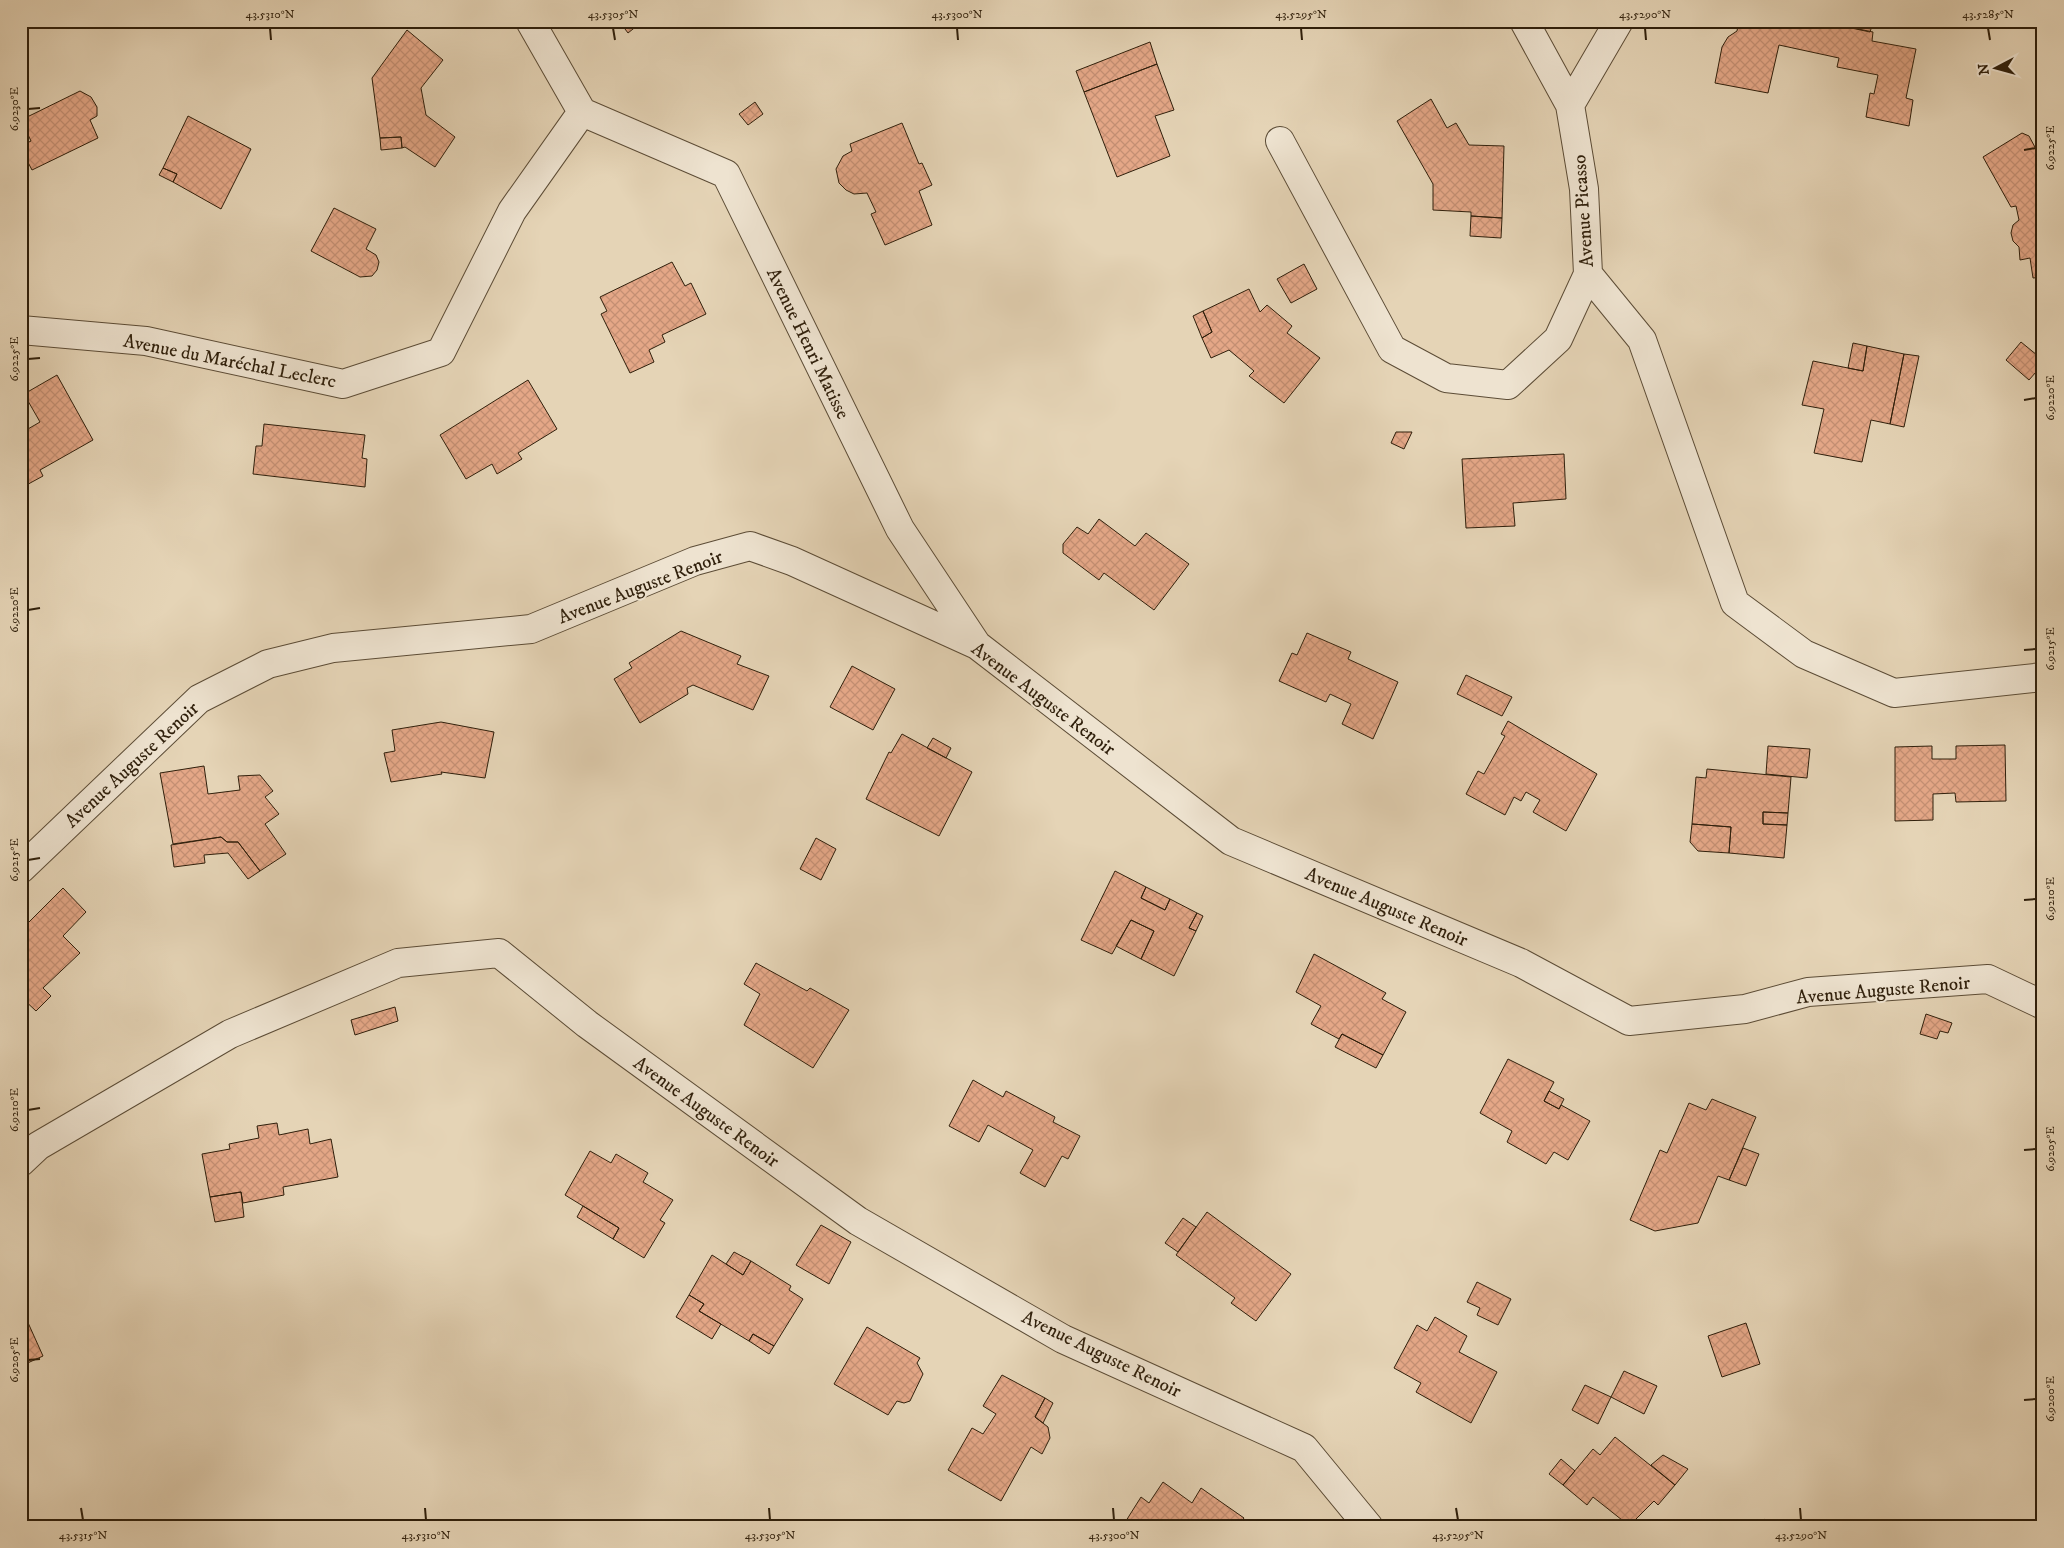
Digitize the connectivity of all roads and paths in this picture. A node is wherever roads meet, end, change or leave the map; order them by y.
1 (530, 21) edge
2 (1524, 21) edge
3 (1619, 21) edge
4 (1570, 105) junction
5 (582, 112) junction
6 (1280, 141) dead end
7 (1588, 274) junction
8 (21, 330) edge
9 (977, 645) junction
10 (2043, 677) edge
11 (21, 869) edge
12 (2043, 1005) edge
13 (21, 1162) edge
14 (1369, 1527) edge

1 - 5 street
2 - 4 street, Avenue Picasso
3 - 4 street
4 - 7 street, Avenue Picasso
5 - 8 street, Avenue du Maréchal Leclerc
5 - 9 street, Avenue Henri Matisse
6 - 7 street, Avenue Picasso
7 - 10 street
9 - 11 street, Avenue Auguste Renoir
9 - 12 street, Avenue Auguste Renoir
13 - 14 street, Avenue Auguste Renoir

